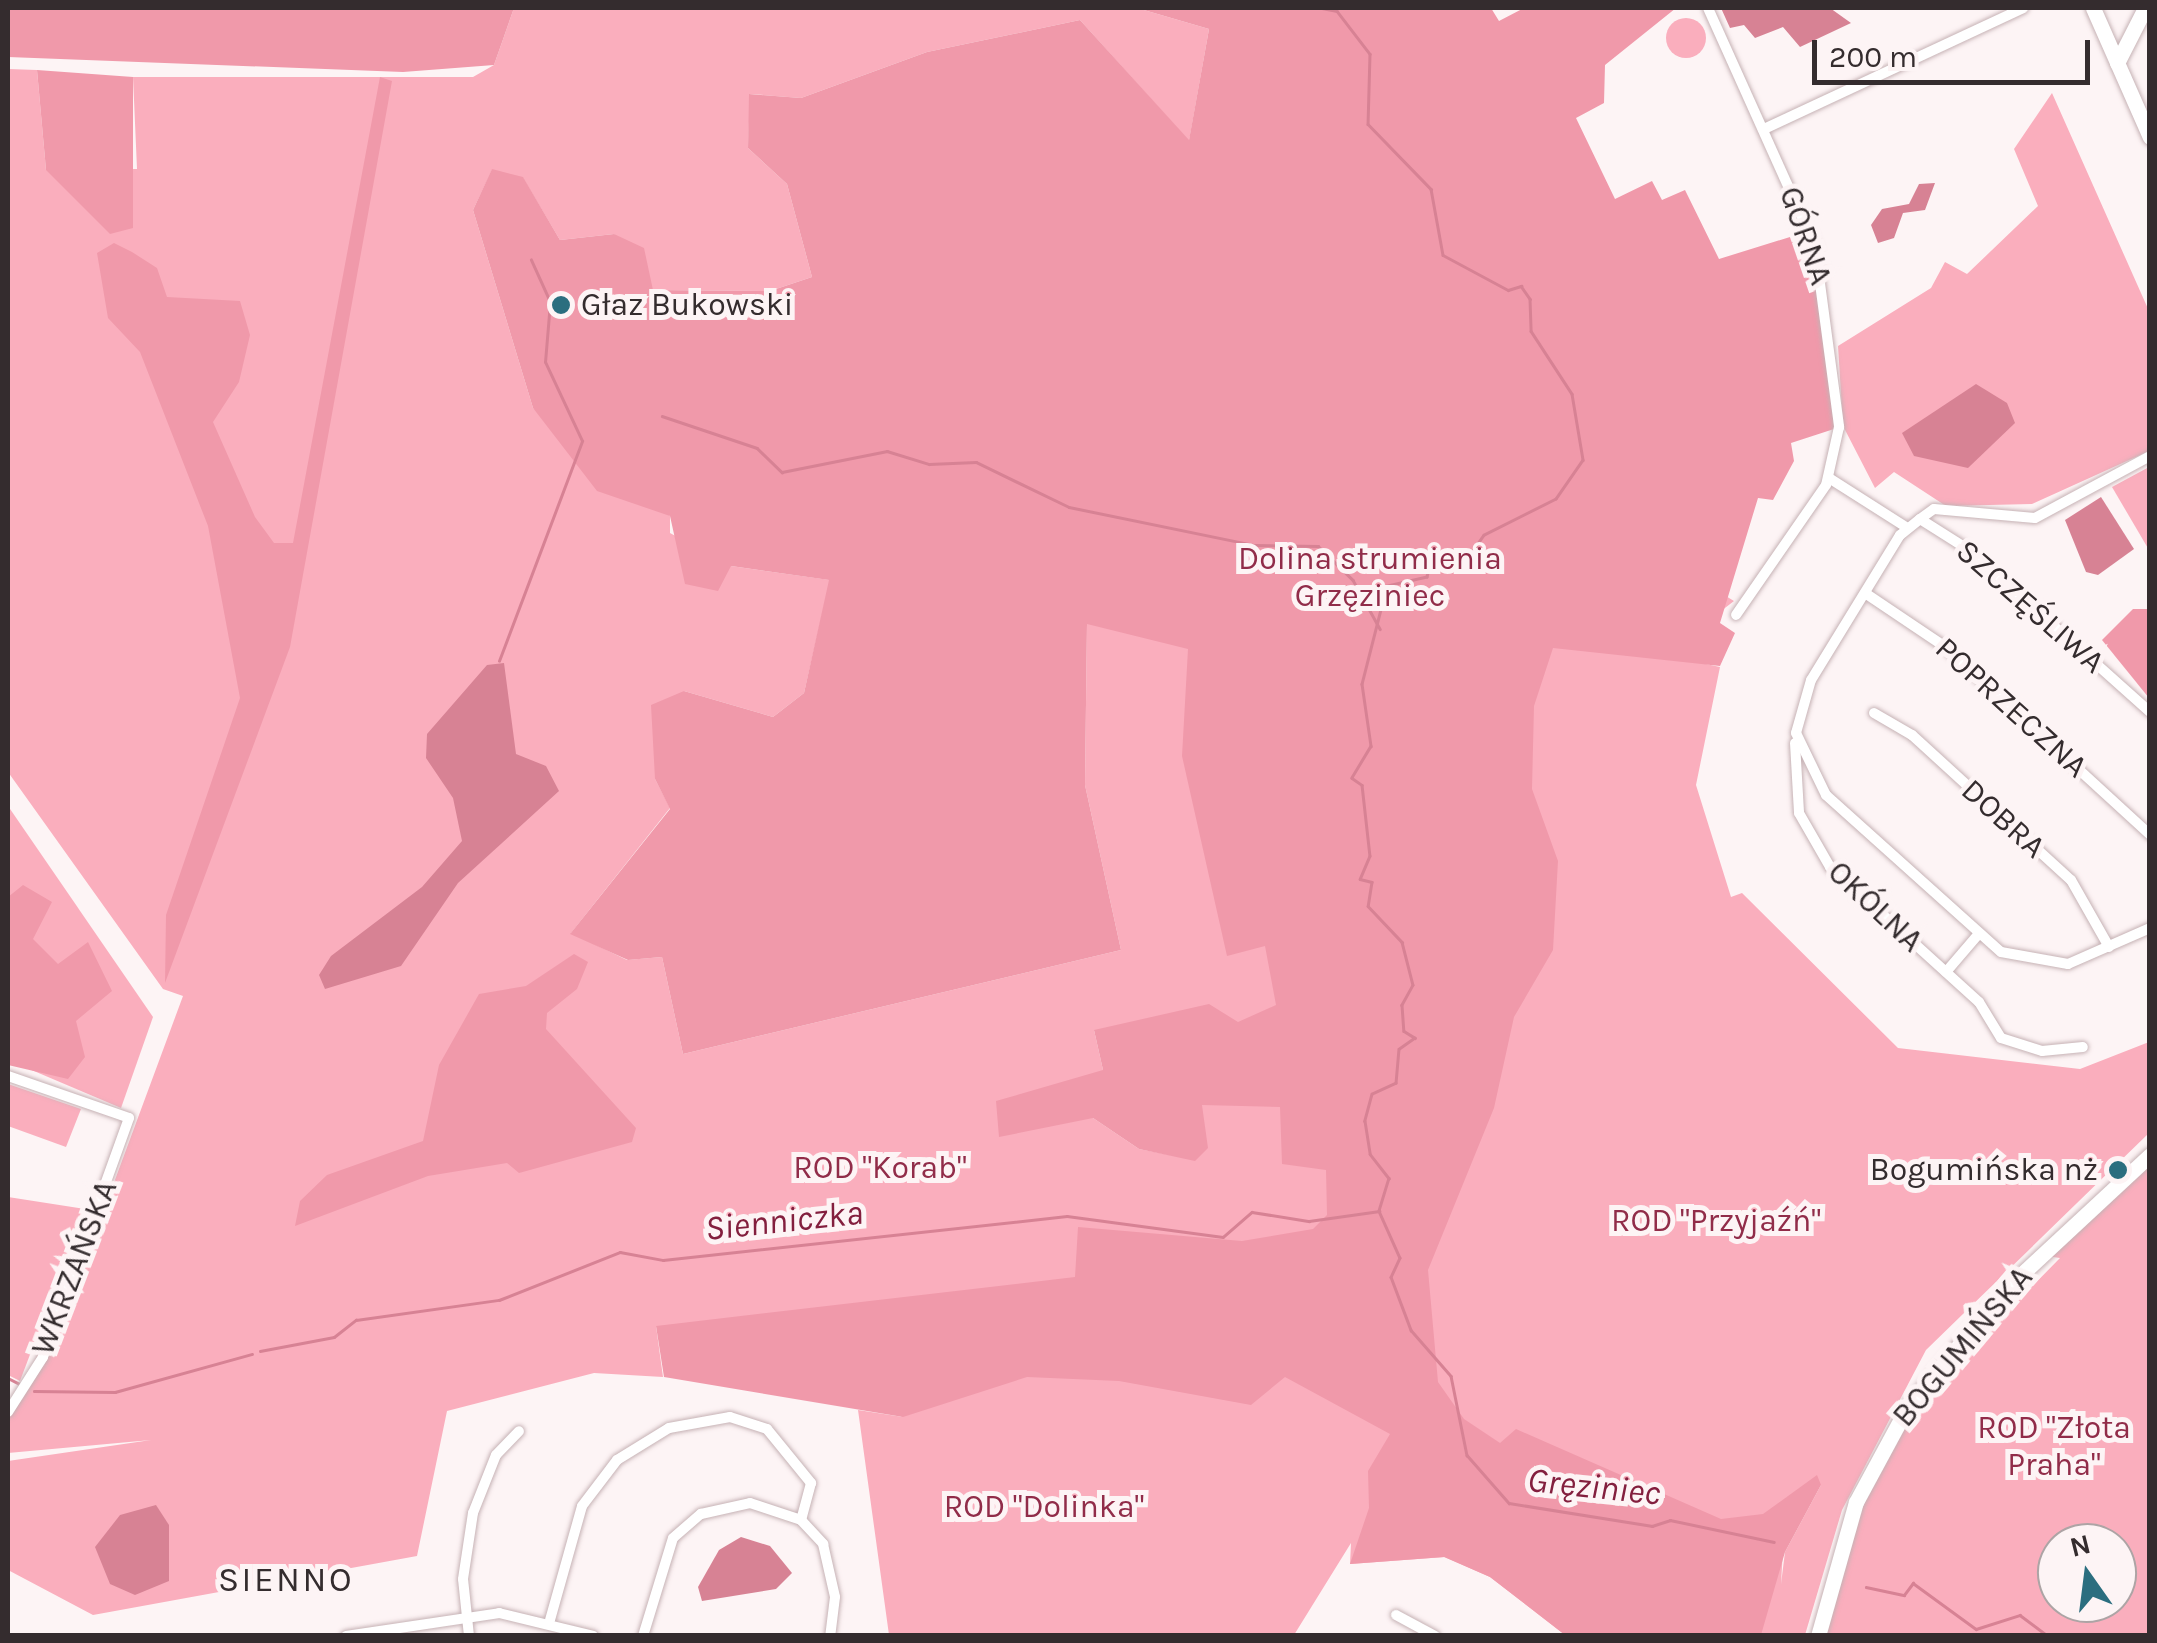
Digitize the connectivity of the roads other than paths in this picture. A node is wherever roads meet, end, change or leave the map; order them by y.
1 (1708, 8) edge
2 (2023, 8) edge
3 (2093, 8) edge
4 (2144, 8) edge
5 (2117, 63) junction
6 (1764, 129) junction
7 (2150, 137) edge
8 (2150, 456) edge
9 (1829, 478) junction
10 (1920, 518) junction
11 (1906, 526) junction
12 (1864, 592) junction
13 (1736, 615) dead end
14 (2150, 712) edge
15 (1874, 713) dead end
16 (1796, 734) junction
17 (2150, 834) edge
18 (2150, 928) edge
19 (1977, 936) junction
20 (2109, 947) junction
21 (1946, 972) junction
22 (2083, 1046) dead end
23 (8, 1076) edge
24 (2150, 1155) edge
25 (8, 1412) edge
26 (518, 1431) dead end
27 (800, 1520) junction
28 (1396, 1615) dead end
29 (466, 1617) junction
30 (550, 1620) junction
31 (346, 1636) edge
32 (469, 1636) edge
33 (592, 1636) edge
34 (643, 1636) edge
35 (830, 1636) edge
36 (1435, 1636) edge
37 (1818, 1636) edge

1 - 6 street, GÓRNA
2 - 6 street
3 - 5 street
4 - 5 street
5 - 7 street
6 - 9 street, GÓRNA
8 - 10 street
9 - 11 street
9 - 13 street, GÓRNA
10 - 11 street
10 - 14 street, SZCZĘŚLIWA
11 - 12 street, OKÓLNA
12 - 16 street, OKÓLNA
12 - 17 street, POPRZECZNA
15 - 20 street, DOBRA
16 - 19 street, OKÓLNA
16 - 21 street, OKÓLNA
18 - 20 street, OKÓLNA
19 - 20 street, OKÓLNA
19 - 21 street, OKÓLNA
21 - 22 street
23 - 25 street, WKRZAŃSKA
24 - 37 street, BOGUMIŃSKA
26 - 29 street
27 - 30 street
27 - 34 street
27 - 35 street
28 - 36 street
29 - 30 street
29 - 31 street
29 - 32 street
30 - 33 street

